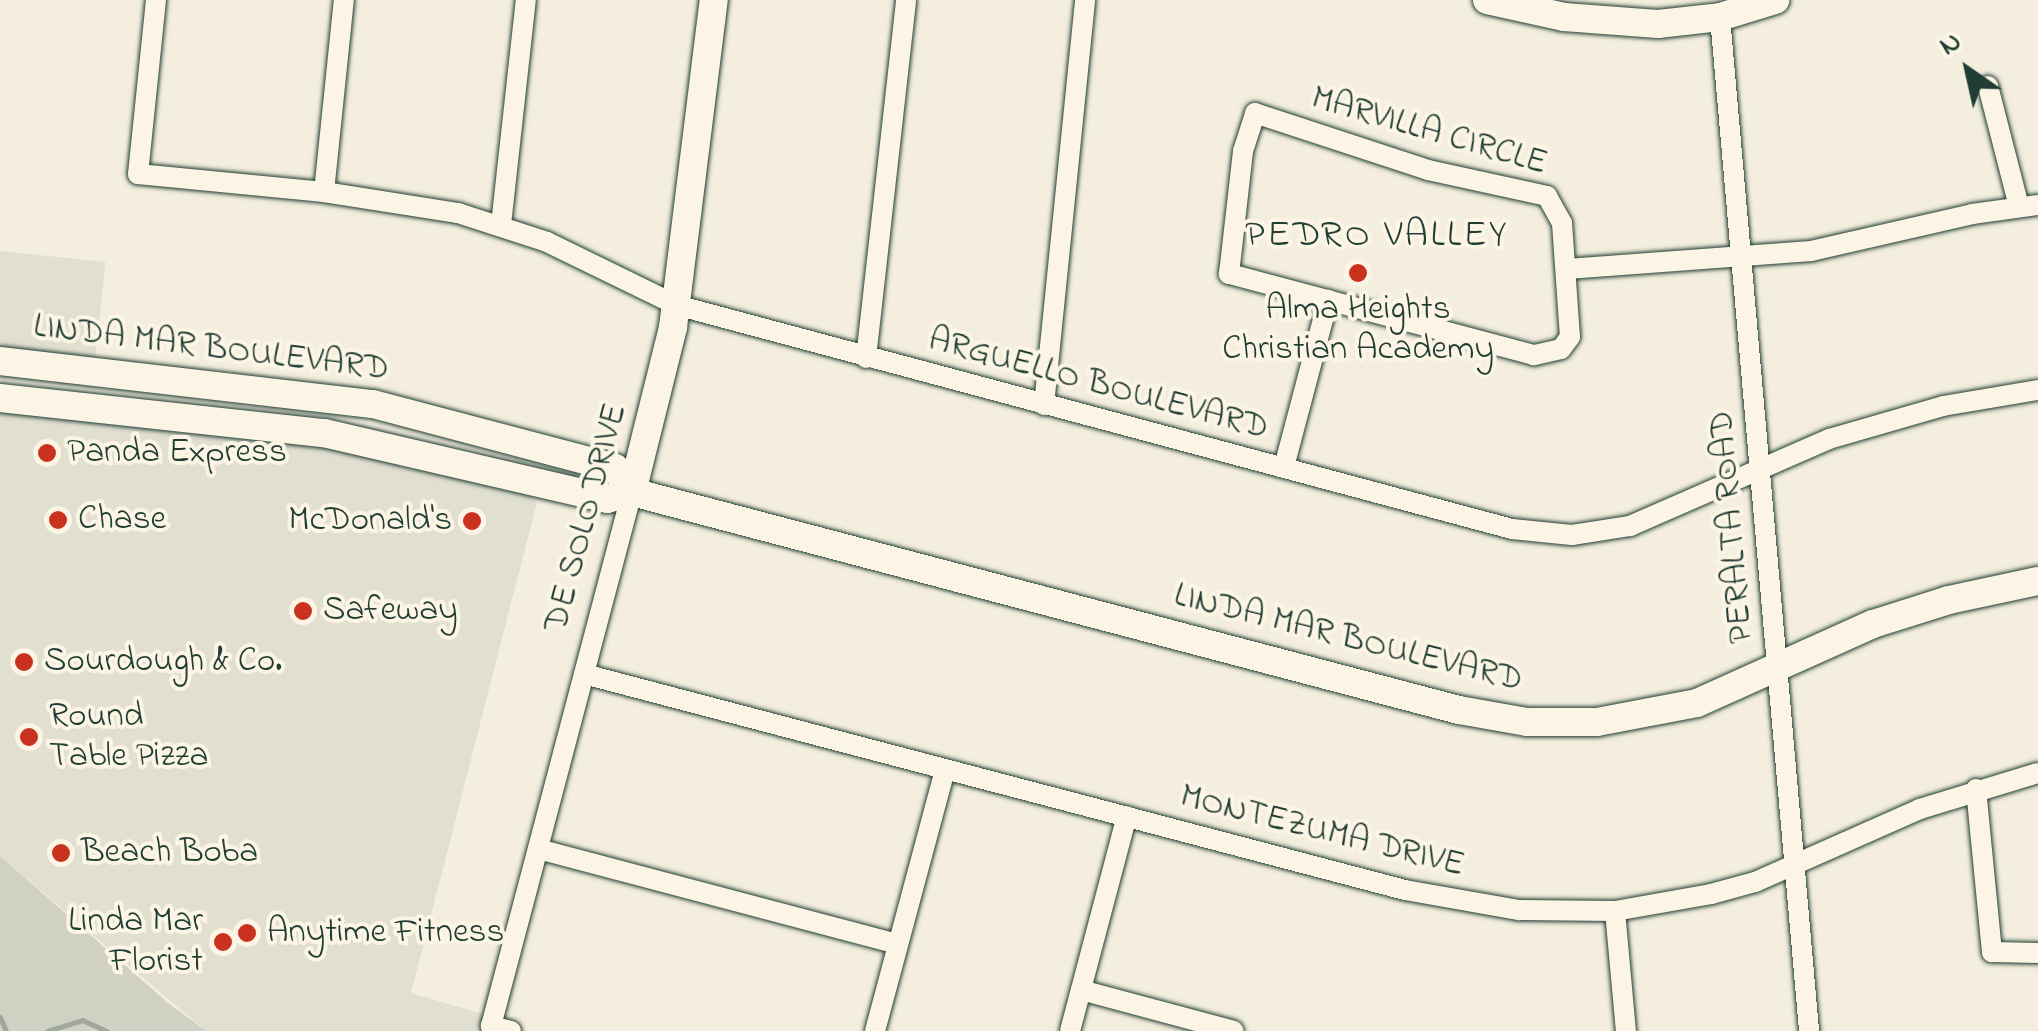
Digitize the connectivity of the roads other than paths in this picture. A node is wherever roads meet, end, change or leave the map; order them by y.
1 (156, 0) edge
2 (344, 0) edge
3 (526, 0) edge
4 (714, 0) edge
5 (906, 0) edge
6 (1086, 0) edge
7 (1487, 0) edge
8 (1775, 0) edge
9 (1720, 17) junction
10 (1988, 86) dead end
11 (324, 192) junction
12 (2029, 206) edge
13 (501, 225) junction
14 (1742, 253) junction
15 (1566, 269) junction
16 (1328, 300) junction
17 (676, 305) junction
18 (866, 358) junction
19 (0, 360) edge
20 (2038, 390) edge
21 (0, 398) edge
22 (1044, 405) junction
23 (1761, 465) junction
24 (1284, 468) junction
25 (632, 492) junction
26 (2038, 580) edge
27 (1776, 667) junction
28 (584, 674) junction
29 (944, 769) junction
30 (2038, 772) edge
31 (1976, 789) junction
32 (1128, 816) junction
33 (538, 849) junction
34 (1794, 866) junction
35 (1615, 911) junction
36 (898, 944) junction
37 (2038, 953) edge
38 (1082, 990) junction
39 (512, 1031) edge
40 (875, 1031) edge
41 (1070, 1031) edge
42 (1234, 1031) edge
43 (1626, 1031) edge
44 (1810, 1031) edge

1 - 11 street, ARGUELLO BOULEVARD
2 - 11 street
3 - 13 street
4 - 17 street, DE SOLO DRIVE
5 - 18 street
6 - 22 street
7 - 9 street
8 - 9 street
9 - 14 street, PERALTA ROAD
10 - 12 street
11 - 13 street, ARGUELLO BOULEVARD
12 - 14 street
13 - 17 street, ARGUELLO BOULEVARD
14 - 15 street
14 - 23 street, PERALTA ROAD
15 - 16 street, MARVILLA CIRCLE
15 - 16 street, MARVILLA CIRCLE
16 - 24 street
17 - 18 street, ARGUELLO BOULEVARD
17 - 25 street, DE SOLO DRIVE
18 - 22 street, ARGUELLO BOULEVARD
19 - 25 street, LINDA MAR BOULEVARD
20 - 23 street, ARGUELLO BOULEVARD
21 - 25 street, LINDA MAR BOULEVARD
22 - 24 street, ARGUELLO BOULEVARD
23 - 24 street, ARGUELLO BOULEVARD
23 - 27 street, PERALTA ROAD
25 - 27 street, LINDA MAR BOULEVARD
25 - 28 street, DE SOLO DRIVE
26 - 27 street, LINDA MAR BOULEVARD
27 - 34 street, PERALTA ROAD
28 - 29 street, MONTEZUMA DRIVE
28 - 33 street, DE SOLO DRIVE
29 - 32 street, MONTEZUMA DRIVE
29 - 36 street
30 - 31 street, MONTEZUMA DRIVE
31 - 34 street, MONTEZUMA DRIVE
31 - 37 street
32 - 35 street, MONTEZUMA DRIVE
32 - 38 street
33 - 36 street
33 - 39 street, DE SOLO DRIVE
34 - 35 street, MONTEZUMA DRIVE
34 - 44 street, PERALTA ROAD
35 - 43 street
36 - 40 street
38 - 41 street
38 - 42 street

